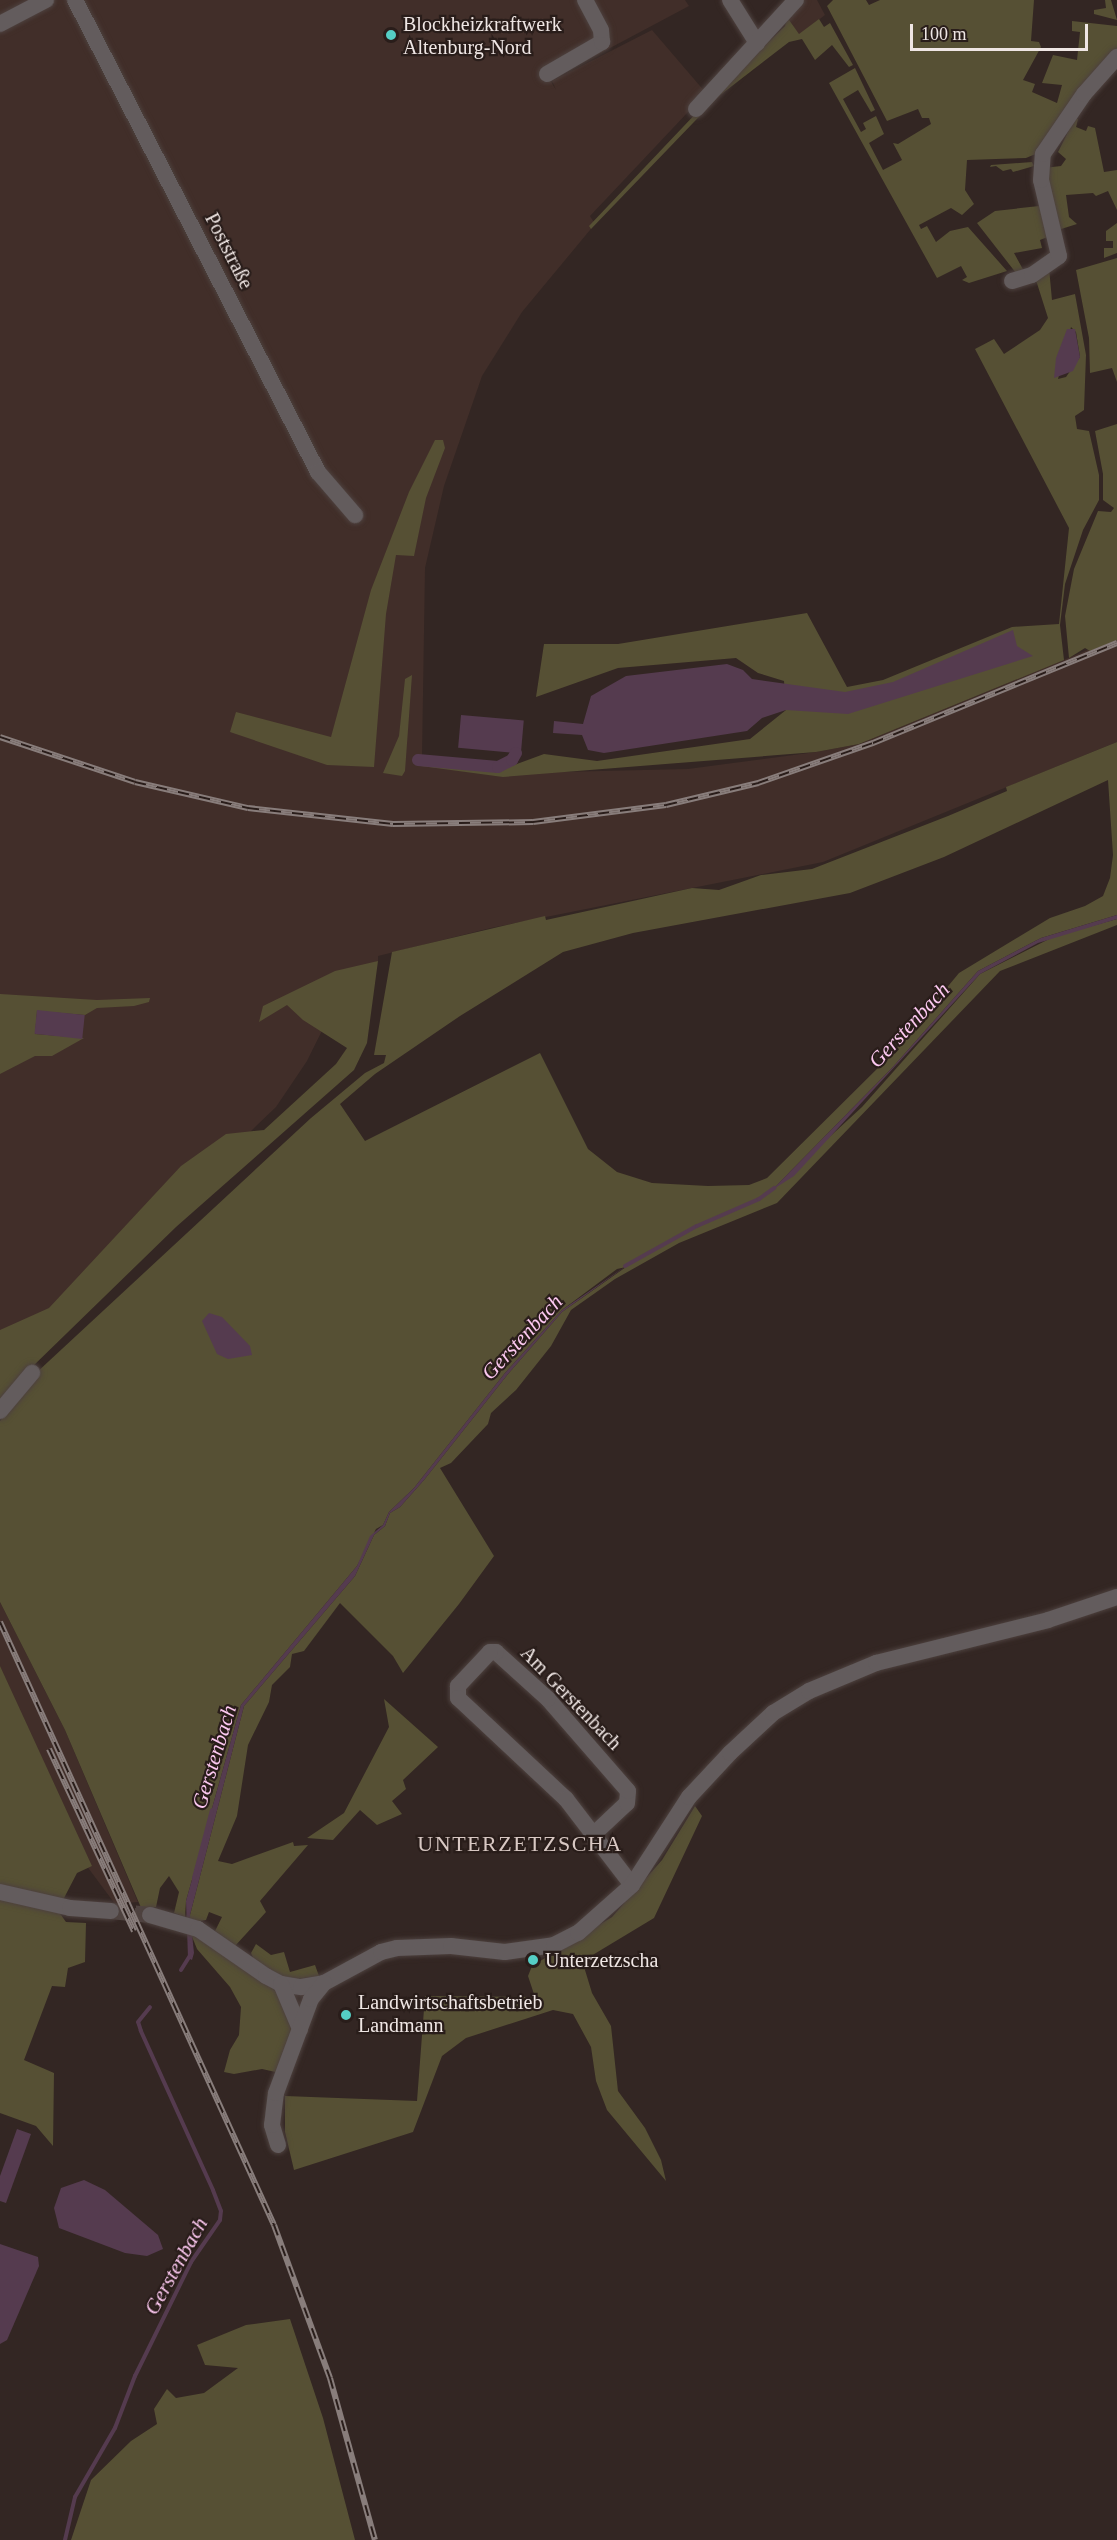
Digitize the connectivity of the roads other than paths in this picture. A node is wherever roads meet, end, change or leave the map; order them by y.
1 (46, 0) edge
2 (75, 0) edge
3 (585, 0) edge
4 (730, 0) edge
5 (796, 0) edge
6 (0, 24) edge
7 (757, 43) junction
8 (1117, 57) edge
9 (547, 74) dead end
10 (696, 109) dead end
11 (1012, 281) dead end
12 (355, 515) dead end
13 (32, 1373) dead end
14 (0, 1411) edge
15 (1117, 1598) edge
16 (594, 1834) junction
17 (632, 1885) junction
18 (0, 1892) edge
19 (111, 1911) tunnel mouth
20 (150, 1915) tunnel mouth
21 (324, 1983) junction
22 (281, 1984) junction
23 (300, 2029) junction
24 (278, 2145) dead end

1 - 6 street
2 - 12 street, Poststraße
3 - 9 street
4 - 7 street
5 - 7 street
7 - 10 street
8 - 11 street
13 - 14 street
15 - 17 street
16 - 16 street, Am Gerstenbach
16 - 17 street, Am Gerstenbach
17 - 21 street
18 - 19 street
20 - 22 street
21 - 22 street
21 - 23 street
22 - 23 street
23 - 24 street

